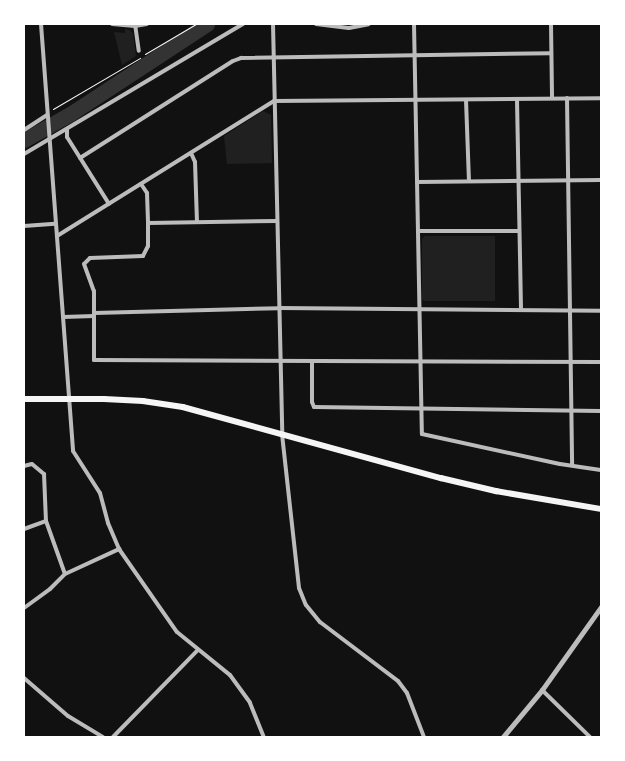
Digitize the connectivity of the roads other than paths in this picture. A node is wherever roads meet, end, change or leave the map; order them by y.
1 (41, 24) edge
2 (112, 24) edge
3 (147, 24) edge
4 (243, 24) edge
5 (273, 24) edge
6 (316, 24) edge
7 (369, 24) edge
8 (414, 24) edge
9 (551, 24) edge
10 (135, 25) edge
11 (138, 51) dead end
12 (551, 53) junction
13 (415, 55) junction
14 (273, 57) junction
15 (552, 98) junction
16 (567, 98) junction
17 (601, 98) edge
18 (417, 100) junction
19 (466, 100) junction
20 (517, 100) junction
21 (274, 101) junction
22 (47, 117) junction
23 (67, 129) junction
24 (24, 130) edge
25 (48, 139) junction
26 (191, 153) junction
27 (24, 154) edge
28 (80, 158) junction
29 (568, 180) junction
30 (601, 180) edge
31 (469, 181) junction
32 (518, 181) junction
33 (417, 182) junction
34 (141, 184) junction
35 (109, 204) junction
36 (277, 221) junction
37 (148, 222) junction
38 (197, 222) junction
39 (55, 224) junction
40 (24, 226) edge
41 (418, 231) junction
42 (519, 231) junction
43 (57, 236) junction
44 (279, 308) junction
45 (418, 310) junction
46 (520, 310) junction
47 (570, 311) junction
48 (601, 311) edge
49 (94, 315) junction
50 (62, 317) junction
51 (280, 361) junction
52 (312, 361) junction
53 (420, 361) junction
54 (570, 362) junction
55 (601, 362) edge
56 (68, 398) junction
57 (24, 399) edge
58 (421, 408) junction
59 (571, 410) junction
60 (601, 411) edge
61 (282, 434) junction
62 (572, 464) junction
63 (24, 466) edge
64 (601, 470) edge
65 (601, 508) edge
66 (46, 521) junction
67 (24, 529) edge
68 (119, 549) junction
69 (65, 574) junction
70 (601, 607) edge
71 (24, 608) edge
72 (198, 650) junction
73 (24, 678) edge
74 (542, 690) junction
75 (103, 737) edge
76 (113, 737) edge
77 (264, 737) edge
78 (424, 737) edge
79 (503, 737) edge
80 (590, 737) edge

1 - 22 street
2 - 10 street
3 - 10 street
4 - 23 street
5 - 14 street
6 - 7 street
8 - 13 street
9 - 12 street
10 - 11 street
12 - 13 street
12 - 15 street
13 - 14 street
13 - 18 street
14 - 21 street
14 - 28 street
15 - 16 street
15 - 20 street
16 - 17 street
16 - 29 street
18 - 19 street
18 - 21 street
18 - 33 street
19 - 20 street
19 - 31 street
20 - 32 street
21 - 26 street
21 - 36 street
22 - 24 street
22 - 25 street
23 - 25 street
23 - 28 street
25 - 27 street
25 - 39 street
26 - 34 street
26 - 38 street
28 - 35 street
29 - 30 street
29 - 32 street
29 - 47 street
31 - 32 street
31 - 33 street
32 - 42 street
33 - 41 street
34 - 35 street
34 - 37 street
35 - 43 street
36 - 38 street
36 - 44 street
37 - 38 street
37 - 49 street
39 - 40 street
39 - 43 street
41 - 42 street
41 - 45 street
42 - 46 street
43 - 50 street
44 - 45 street
44 - 49 street
44 - 51 street
45 - 46 street
45 - 53 street
46 - 47 street
47 - 48 street
47 - 54 street
49 - 50 street
49 - 51 street
50 - 56 street
51 - 52 street
51 - 61 street
52 - 53 street
52 - 58 street
53 - 54 street
53 - 58 street
54 - 55 street
54 - 59 street
56 - 57 main road
56 - 61 main road
56 - 68 street
58 - 59 street
58 - 62 street
59 - 60 street
59 - 62 street
61 - 65 main road
61 - 78 street
62 - 64 street
63 - 66 street
66 - 67 street
66 - 69 street
68 - 69 street
68 - 72 street
69 - 71 street
70 - 74 street
72 - 76 street
72 - 77 street
73 - 75 street
74 - 79 street
74 - 80 street

